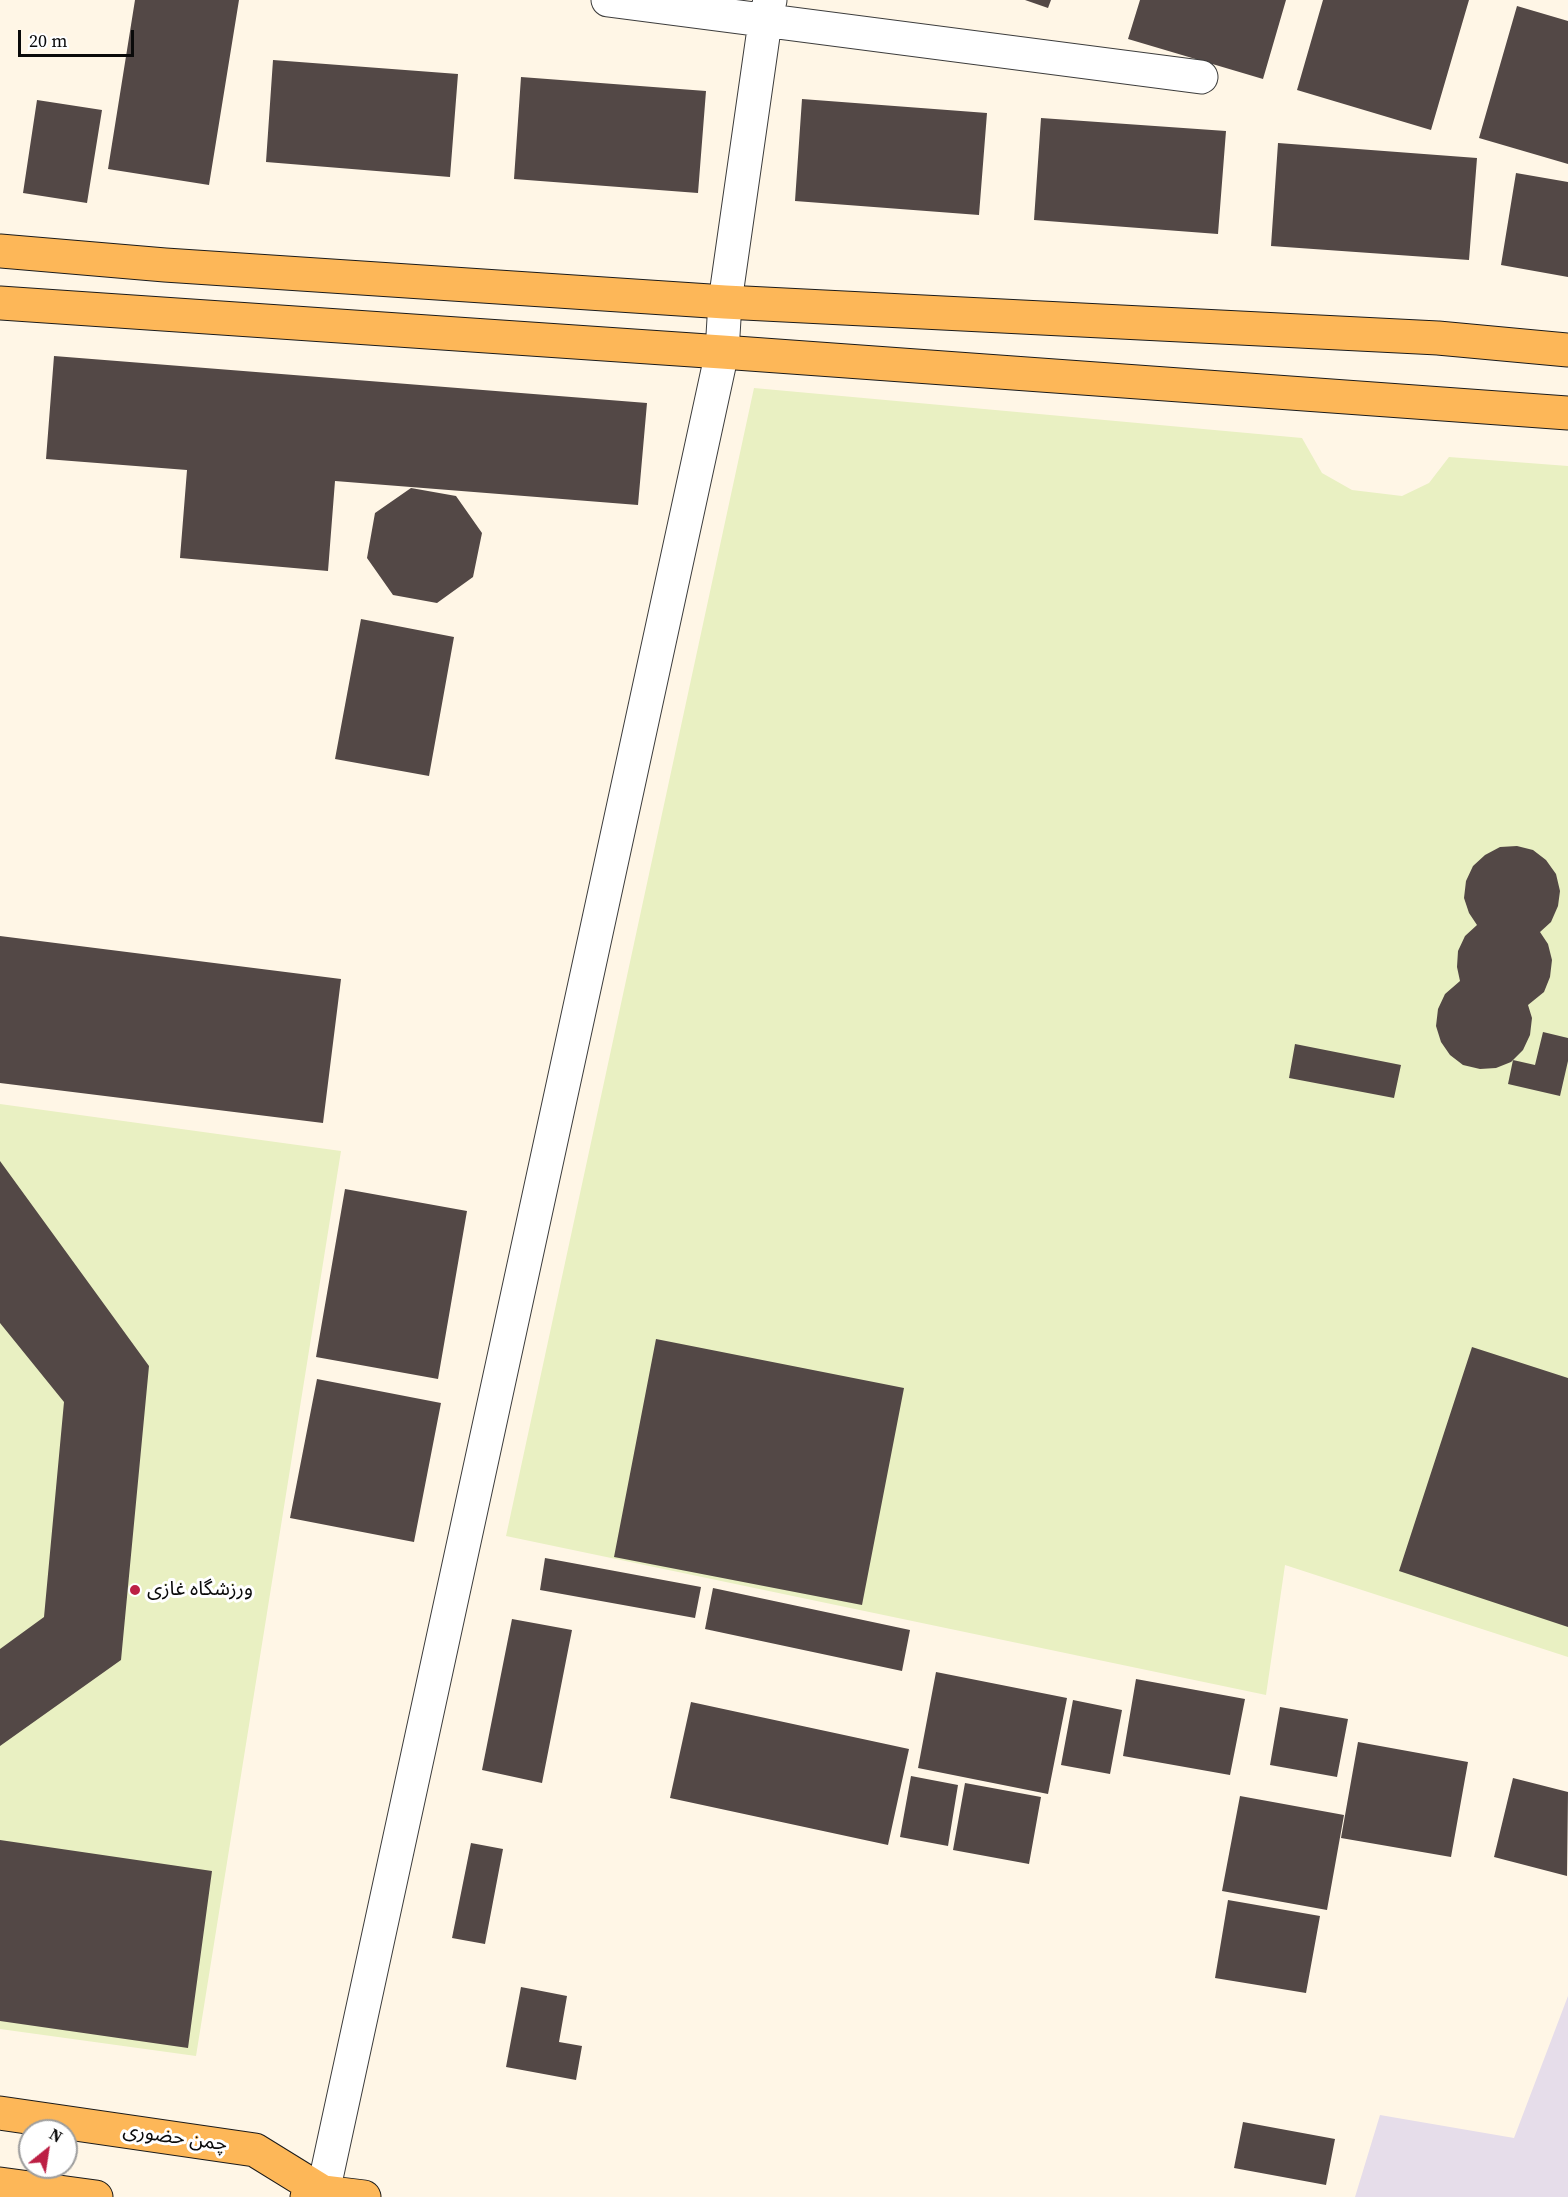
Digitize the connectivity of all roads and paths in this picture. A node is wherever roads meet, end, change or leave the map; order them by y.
1 (608, 0) edge
2 (767, 11) edge
3 (1201, 77) dead end
4 (0, 251) edge
5 (725, 302) junction
6 (0, 303) edge
7 (1568, 350) edge
8 (722, 352) junction
9 (1568, 413) edge
10 (0, 2113) edge
11 (0, 2184) edge
12 (318, 2196) edge
13 (96, 2197) edge
14 (364, 2197) edge

1 - 2 street
2 - 3 street
2 - 5 street
4 - 5 main road
5 - 7 main road
5 - 8 street
6 - 8 main road
8 - 9 main road
8 - 12 street
10 - 12 main road, چمن حضوری
11 - 13 main road
12 - 14 main road

